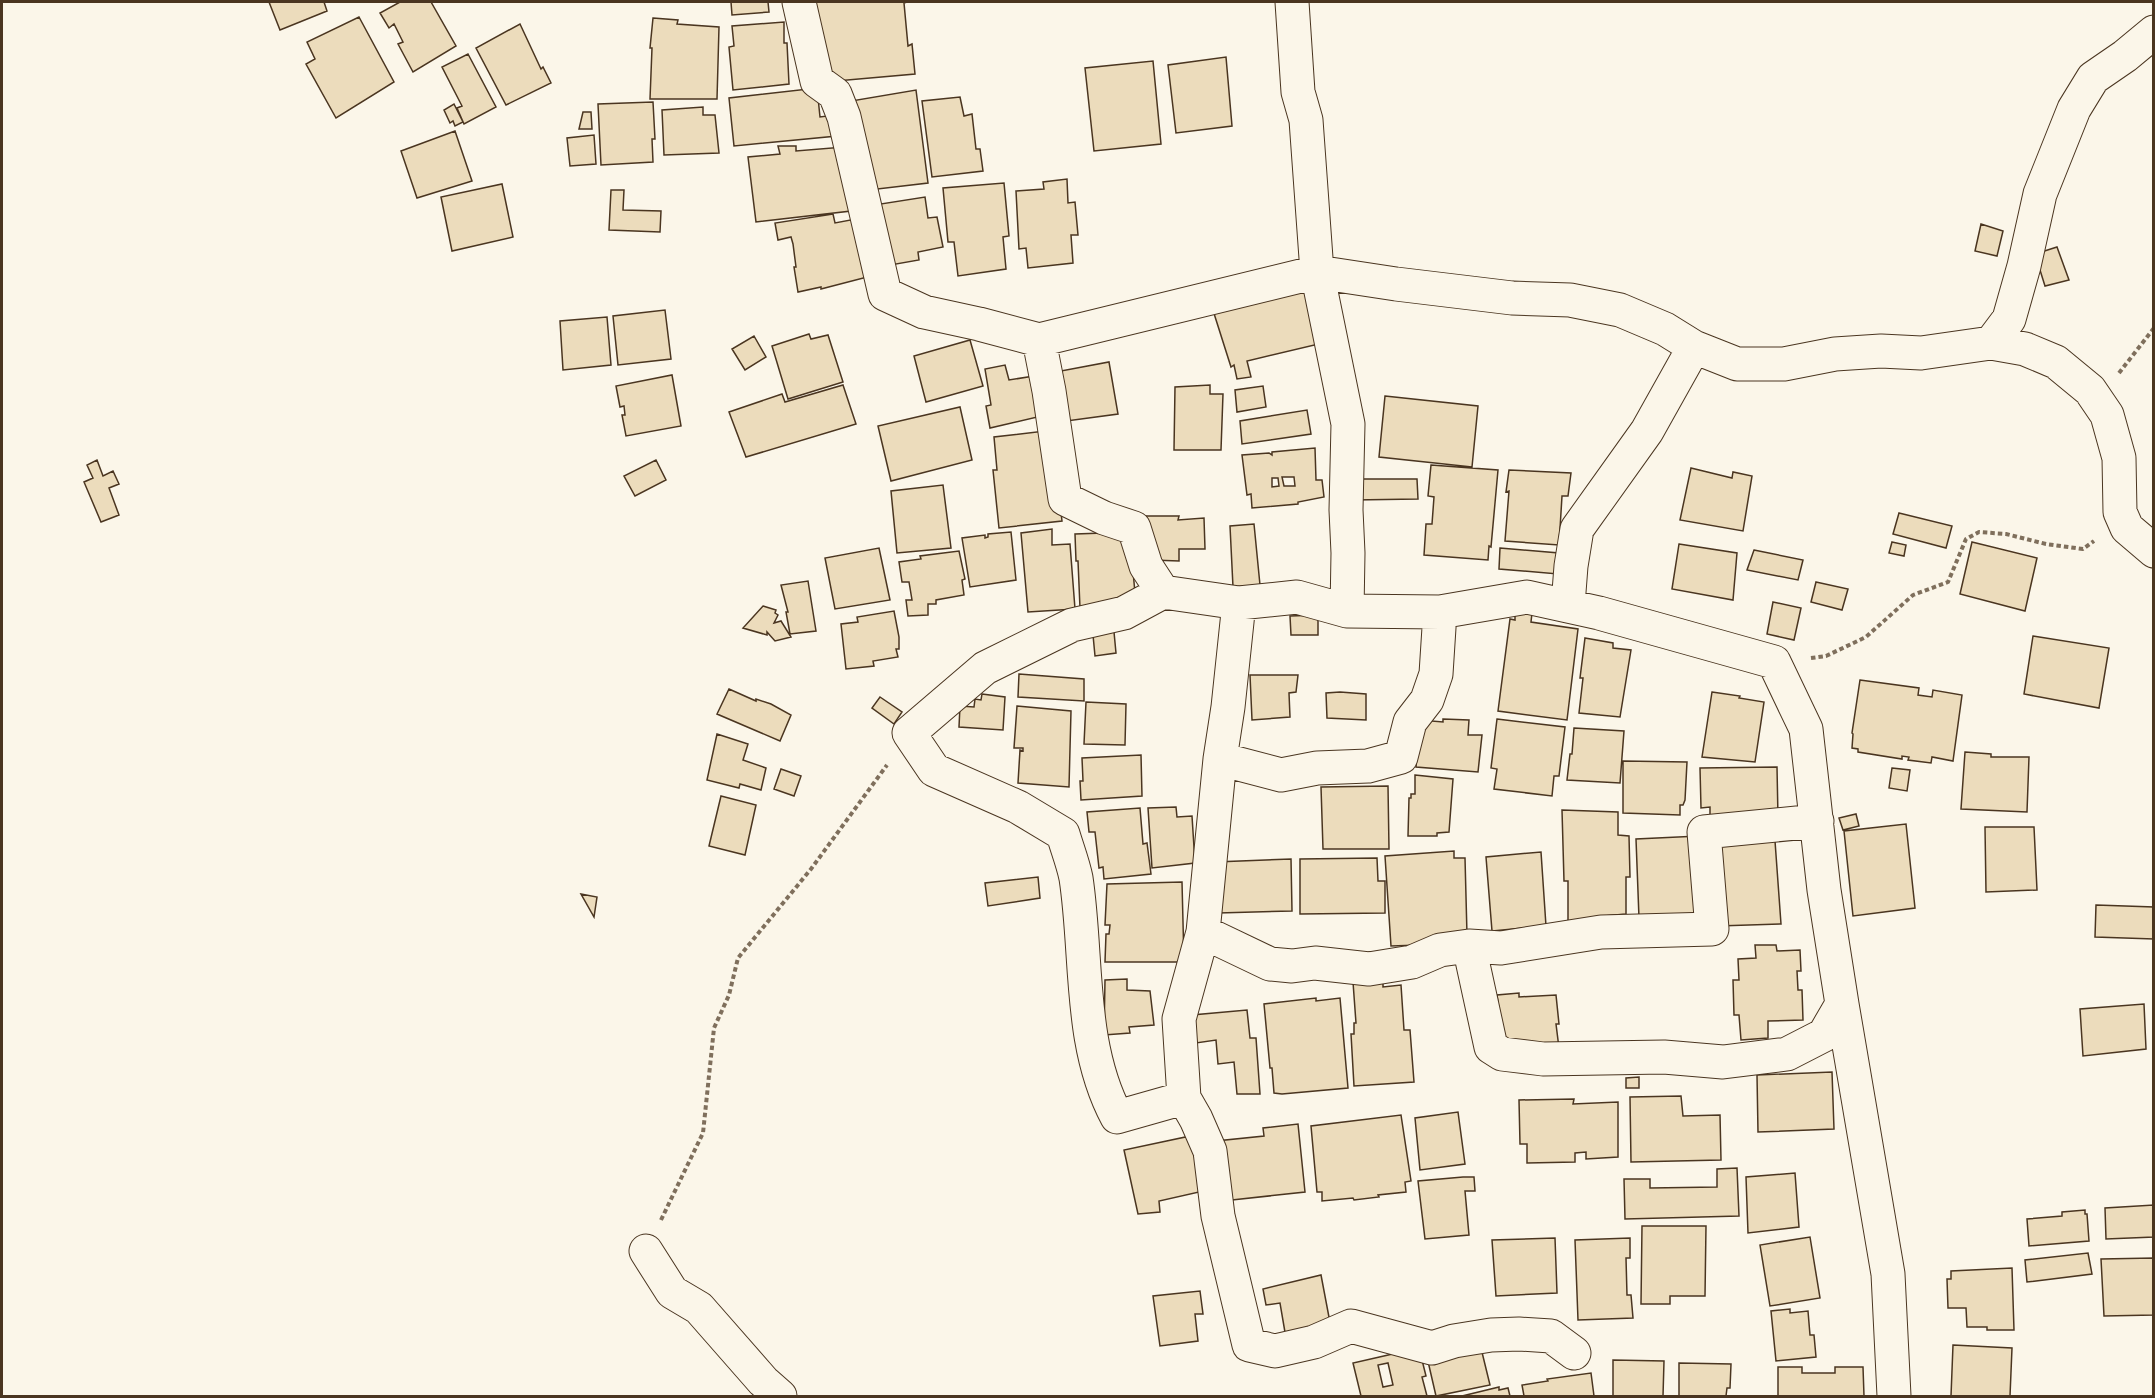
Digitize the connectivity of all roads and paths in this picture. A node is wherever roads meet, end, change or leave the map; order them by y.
1 (800, 2) edge
2 (1292, 2) edge
3 (2154, 32) edge
4 (1317, 272) junction
5 (2154, 328) edge
6 (1039, 340) junction
7 (1991, 343) junction
8 (1694, 347) junction
9 (2117, 375) dead end
10 (2101, 536) dead end
11 (2154, 551) edge
12 (1163, 592) junction
13 (1239, 603) junction
14 (1568, 605) junction
15 (1347, 611) junction
16 (1440, 612) junction
17 (1774, 662) junction
18 (909, 733) junction
19 (1220, 759) junction
20 (1817, 821) junction
21 (1203, 932) junction
22 (1469, 946) junction
23 (1842, 1004) junction
24 (1184, 1098) junction
25 (646, 1251) joint
26 (1574, 1353) dead end
27 (780, 1396) edge
28 (1894, 1396) edge

1 - 6 street
2 - 4 street
3 - 7 street
4 - 6 street
4 - 8 street
4 - 15 street
5 - 9 path
6 - 12 street
7 - 8 street
7 - 11 street
8 - 14 street
10 - 17 path
12 - 13 street
12 - 18 street
13 - 15 street
13 - 19 street
14 - 16 street
14 - 17 street
15 - 16 street
16 - 19 street
17 - 20 street
18 - 24 street
18 - 25 path
19 - 21 street
20 - 22 street
20 - 23 street
21 - 22 street
21 - 24 street
22 - 23 street
23 - 28 street
24 - 26 street
25 - 27 street

